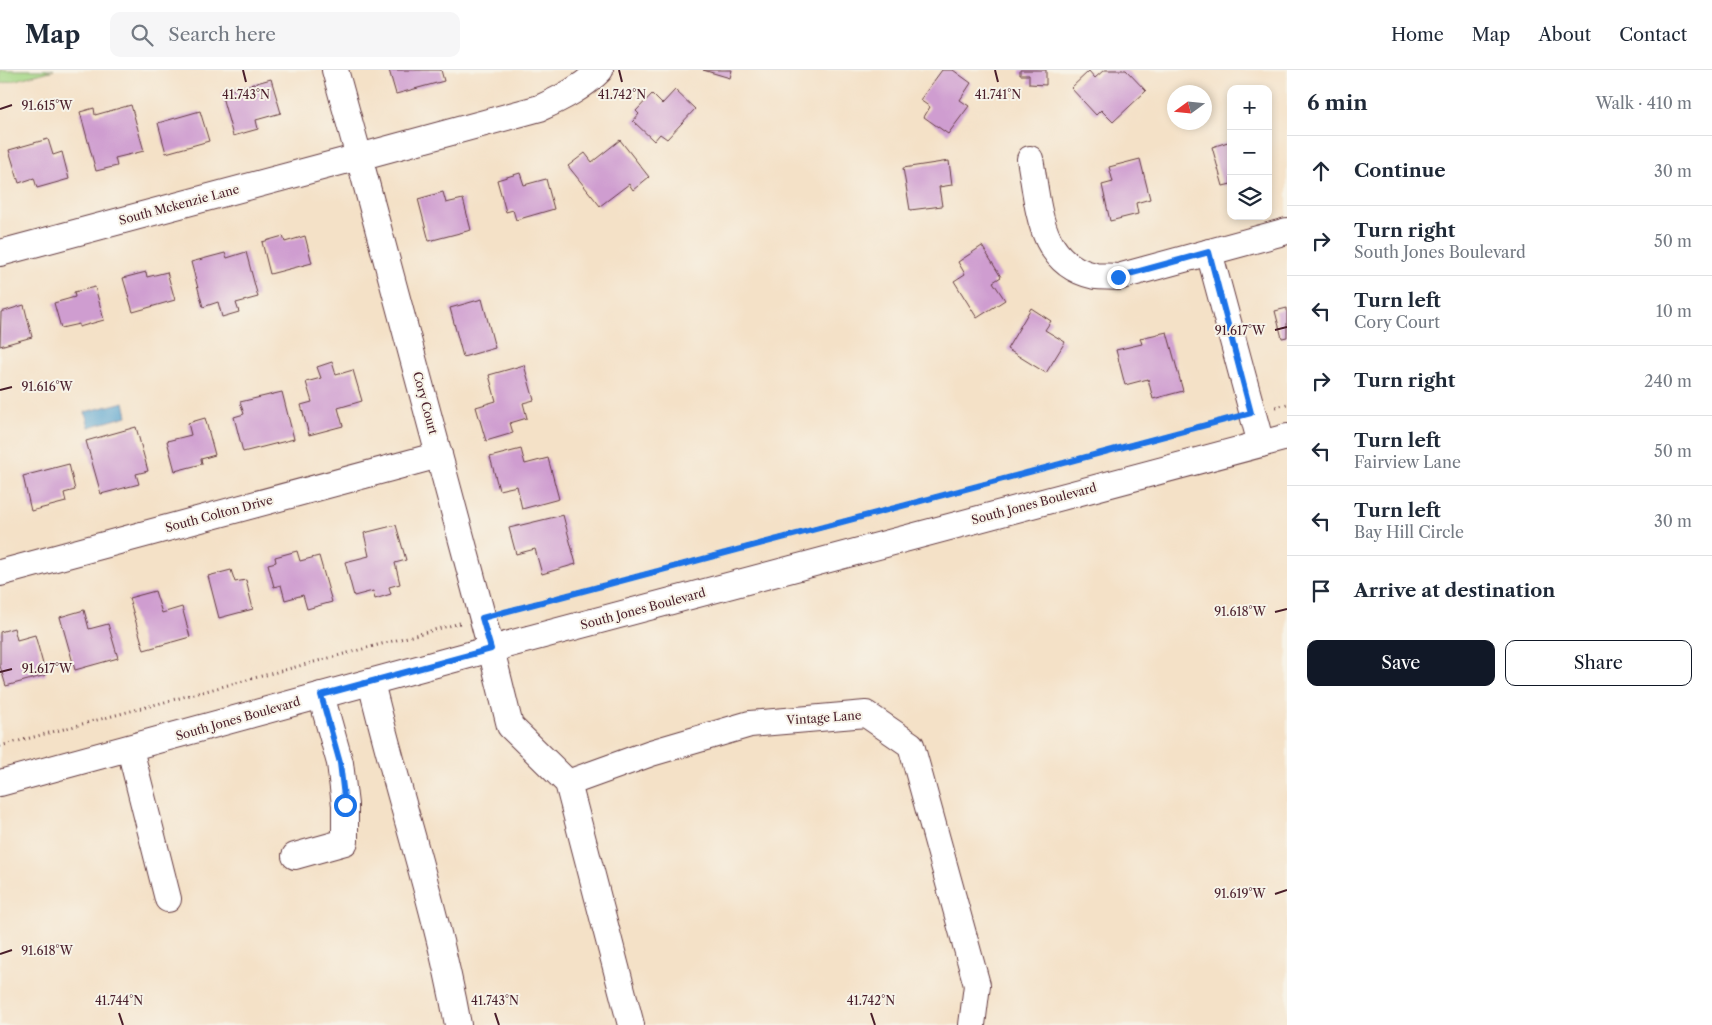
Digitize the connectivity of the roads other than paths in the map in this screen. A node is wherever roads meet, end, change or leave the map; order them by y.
1 (335, 70) edge
2 (600, 70) edge
3 (359, 158) junction
4 (1030, 159) dead end
5 (1287, 231) edge
6 (1209, 252) junction
7 (0, 253) edge
8 (1287, 437) edge
9 (1261, 444) junction
10 (439, 455) junction
11 (0, 572) edge
12 (491, 649) junction
13 (371, 682) junction
14 (321, 695) junction
15 (130, 749) junction
16 (0, 783) edge
17 (568, 783) junction
18 (295, 856) dead end
19 (168, 899) dead end
20 (458, 1025) edge
21 (631, 1025) edge
22 (972, 1025) edge

1 - 3 street, Cory Court
2 - 3 street
3 - 7 street, South Mckenzie Lane
3 - 10 street, Cory Court
4 - 6 street
5 - 6 street
6 - 9 street
8 - 9 street, South Jones Boulevard
9 - 12 street, South Jones Boulevard
10 - 11 street, South Colton Drive
10 - 12 street, Cory Court
12 - 13 street, South Jones Boulevard
12 - 17 street
13 - 14 street, South Jones Boulevard
13 - 20 street
14 - 15 street, South Jones Boulevard
14 - 18 street
15 - 16 street, South Jones Boulevard
15 - 19 street
17 - 21 street
17 - 22 street, Vintage Lane

